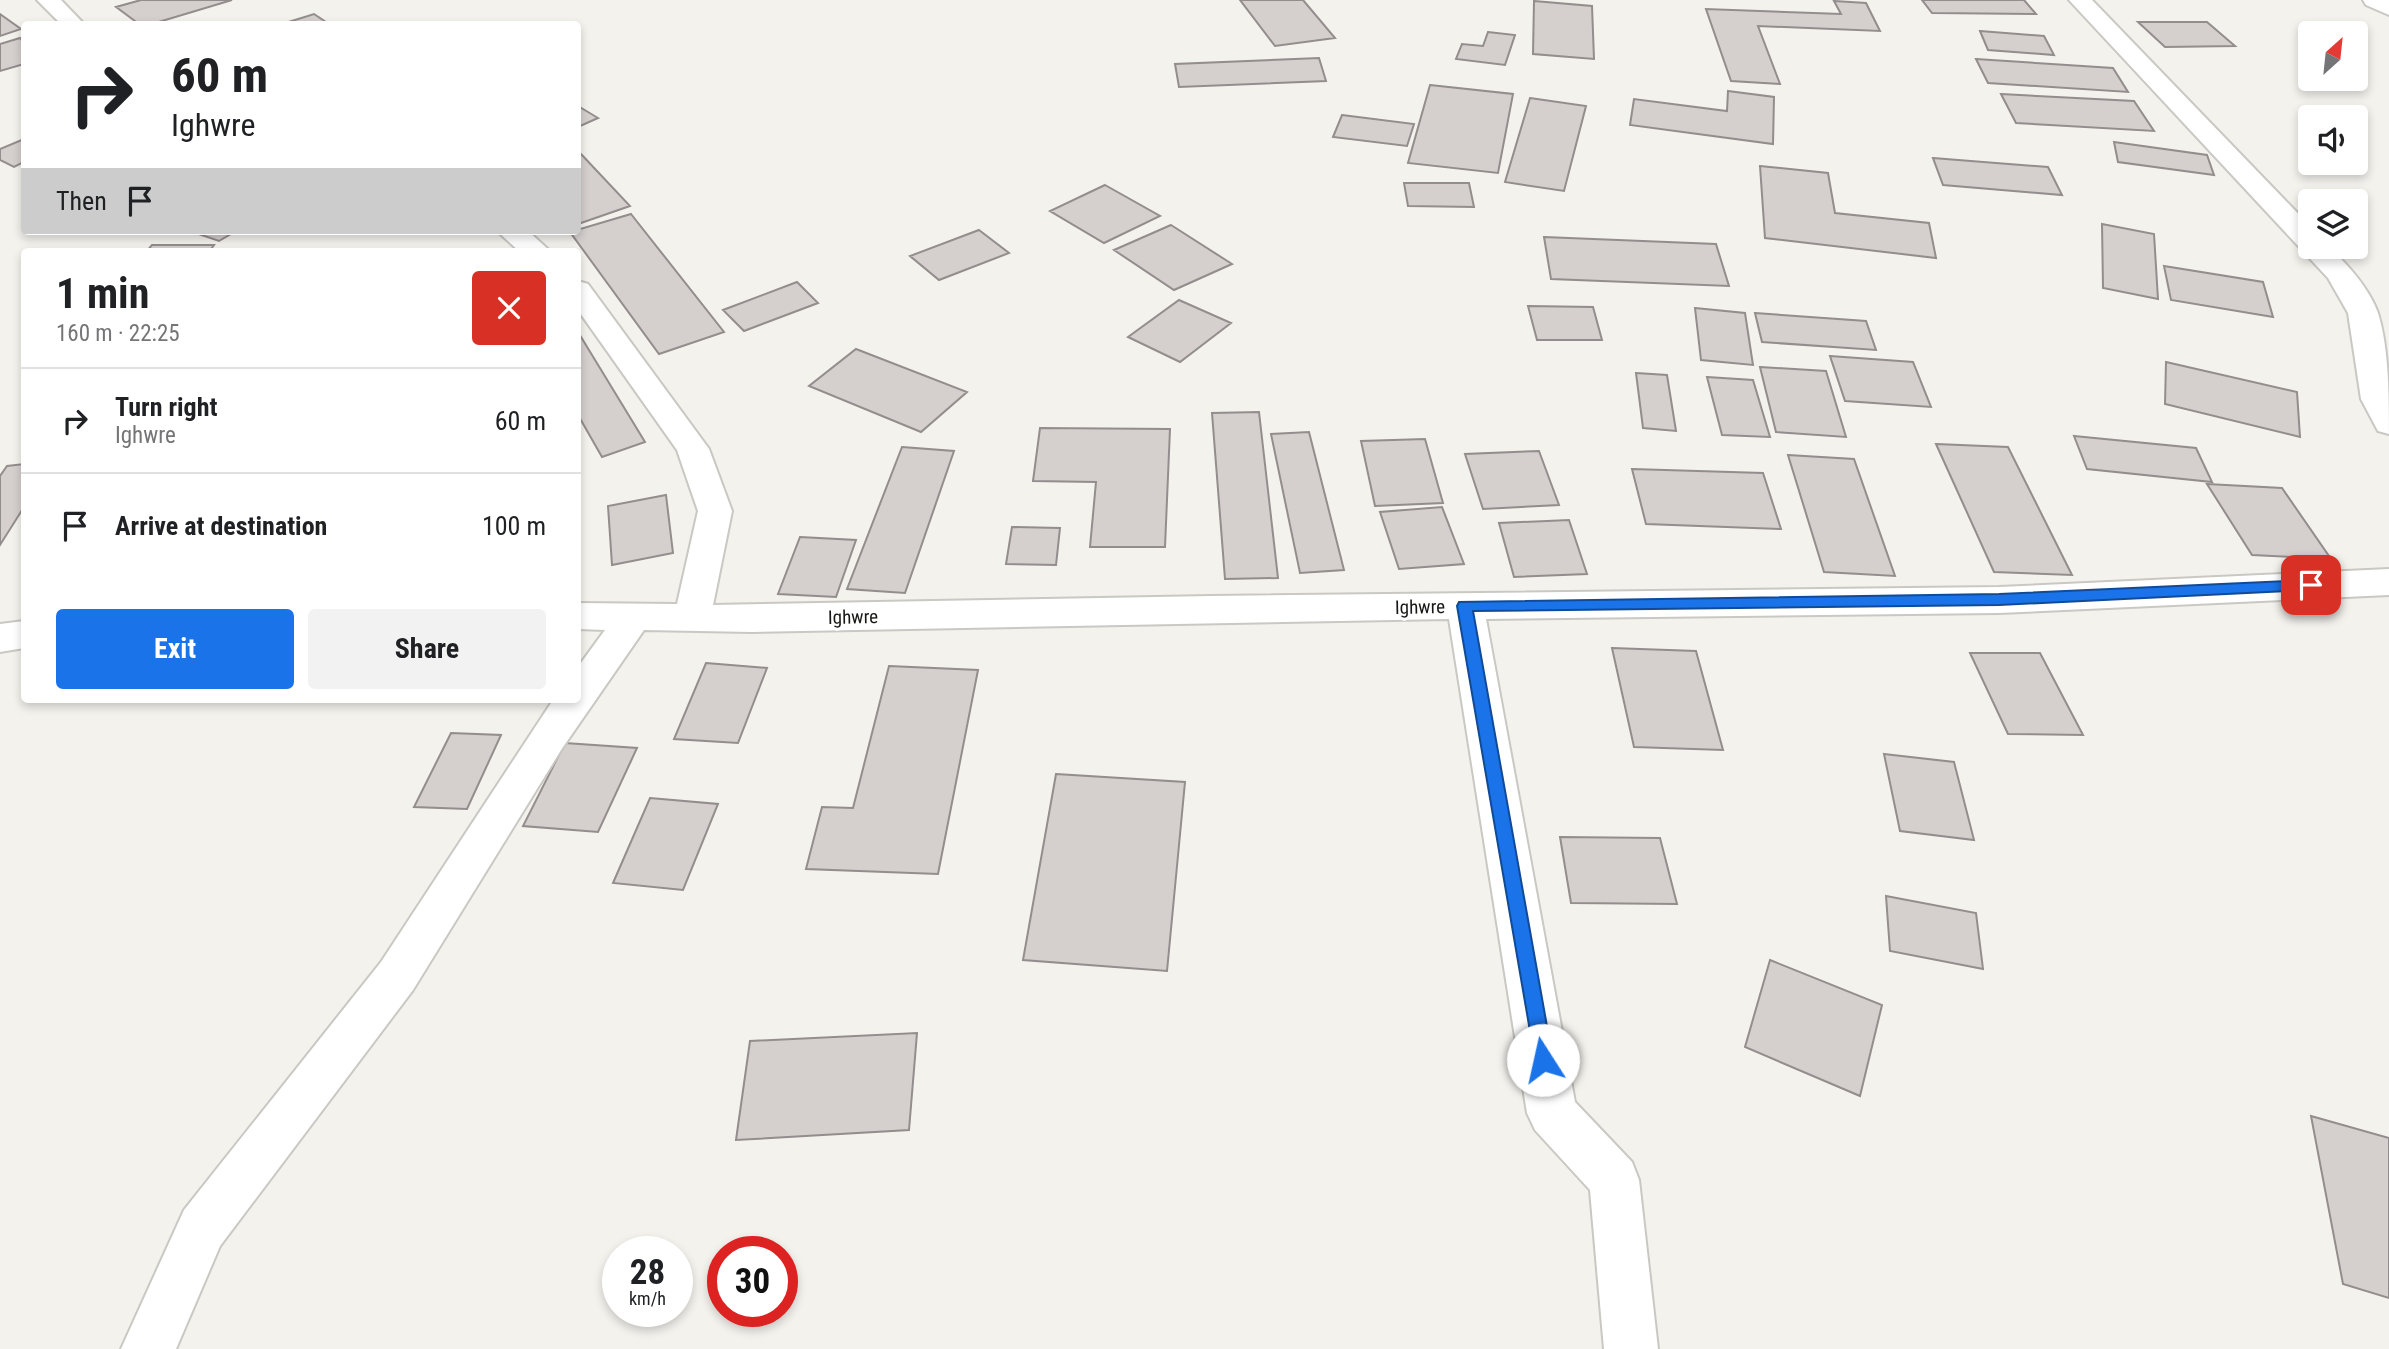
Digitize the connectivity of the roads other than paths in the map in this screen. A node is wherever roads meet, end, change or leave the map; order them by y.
1 (48, 0) edge
2 (2080, 0) edge
3 (2374, 0) edge
4 (2389, 8) edge
5 (70, 21) edge
6 (2298, 229) edge
7 (516, 235) edge
8 (532, 248) edge
9 (2326, 259) edge
10 (581, 294) edge
11 (2389, 424) edge
12 (2389, 582) edge
13 (1465, 606) junction
14 (581, 615) edge
15 (634, 617) junction
16 (692, 618) junction
17 (581, 691) edge
18 (573, 703) edge
19 (148, 1349) edge
20 (1631, 1349) edge

1 - 5 street
2 - 6 street
3 - 4 street
7 - 8 street
9 - 11 street
10 - 16 street
12 - 13 street, Ighwre
13 - 16 street, Ighwre
13 - 20 street
14 - 15 street, Ighwre
15 - 16 street, Ighwre
15 - 17 street
18 - 19 street

